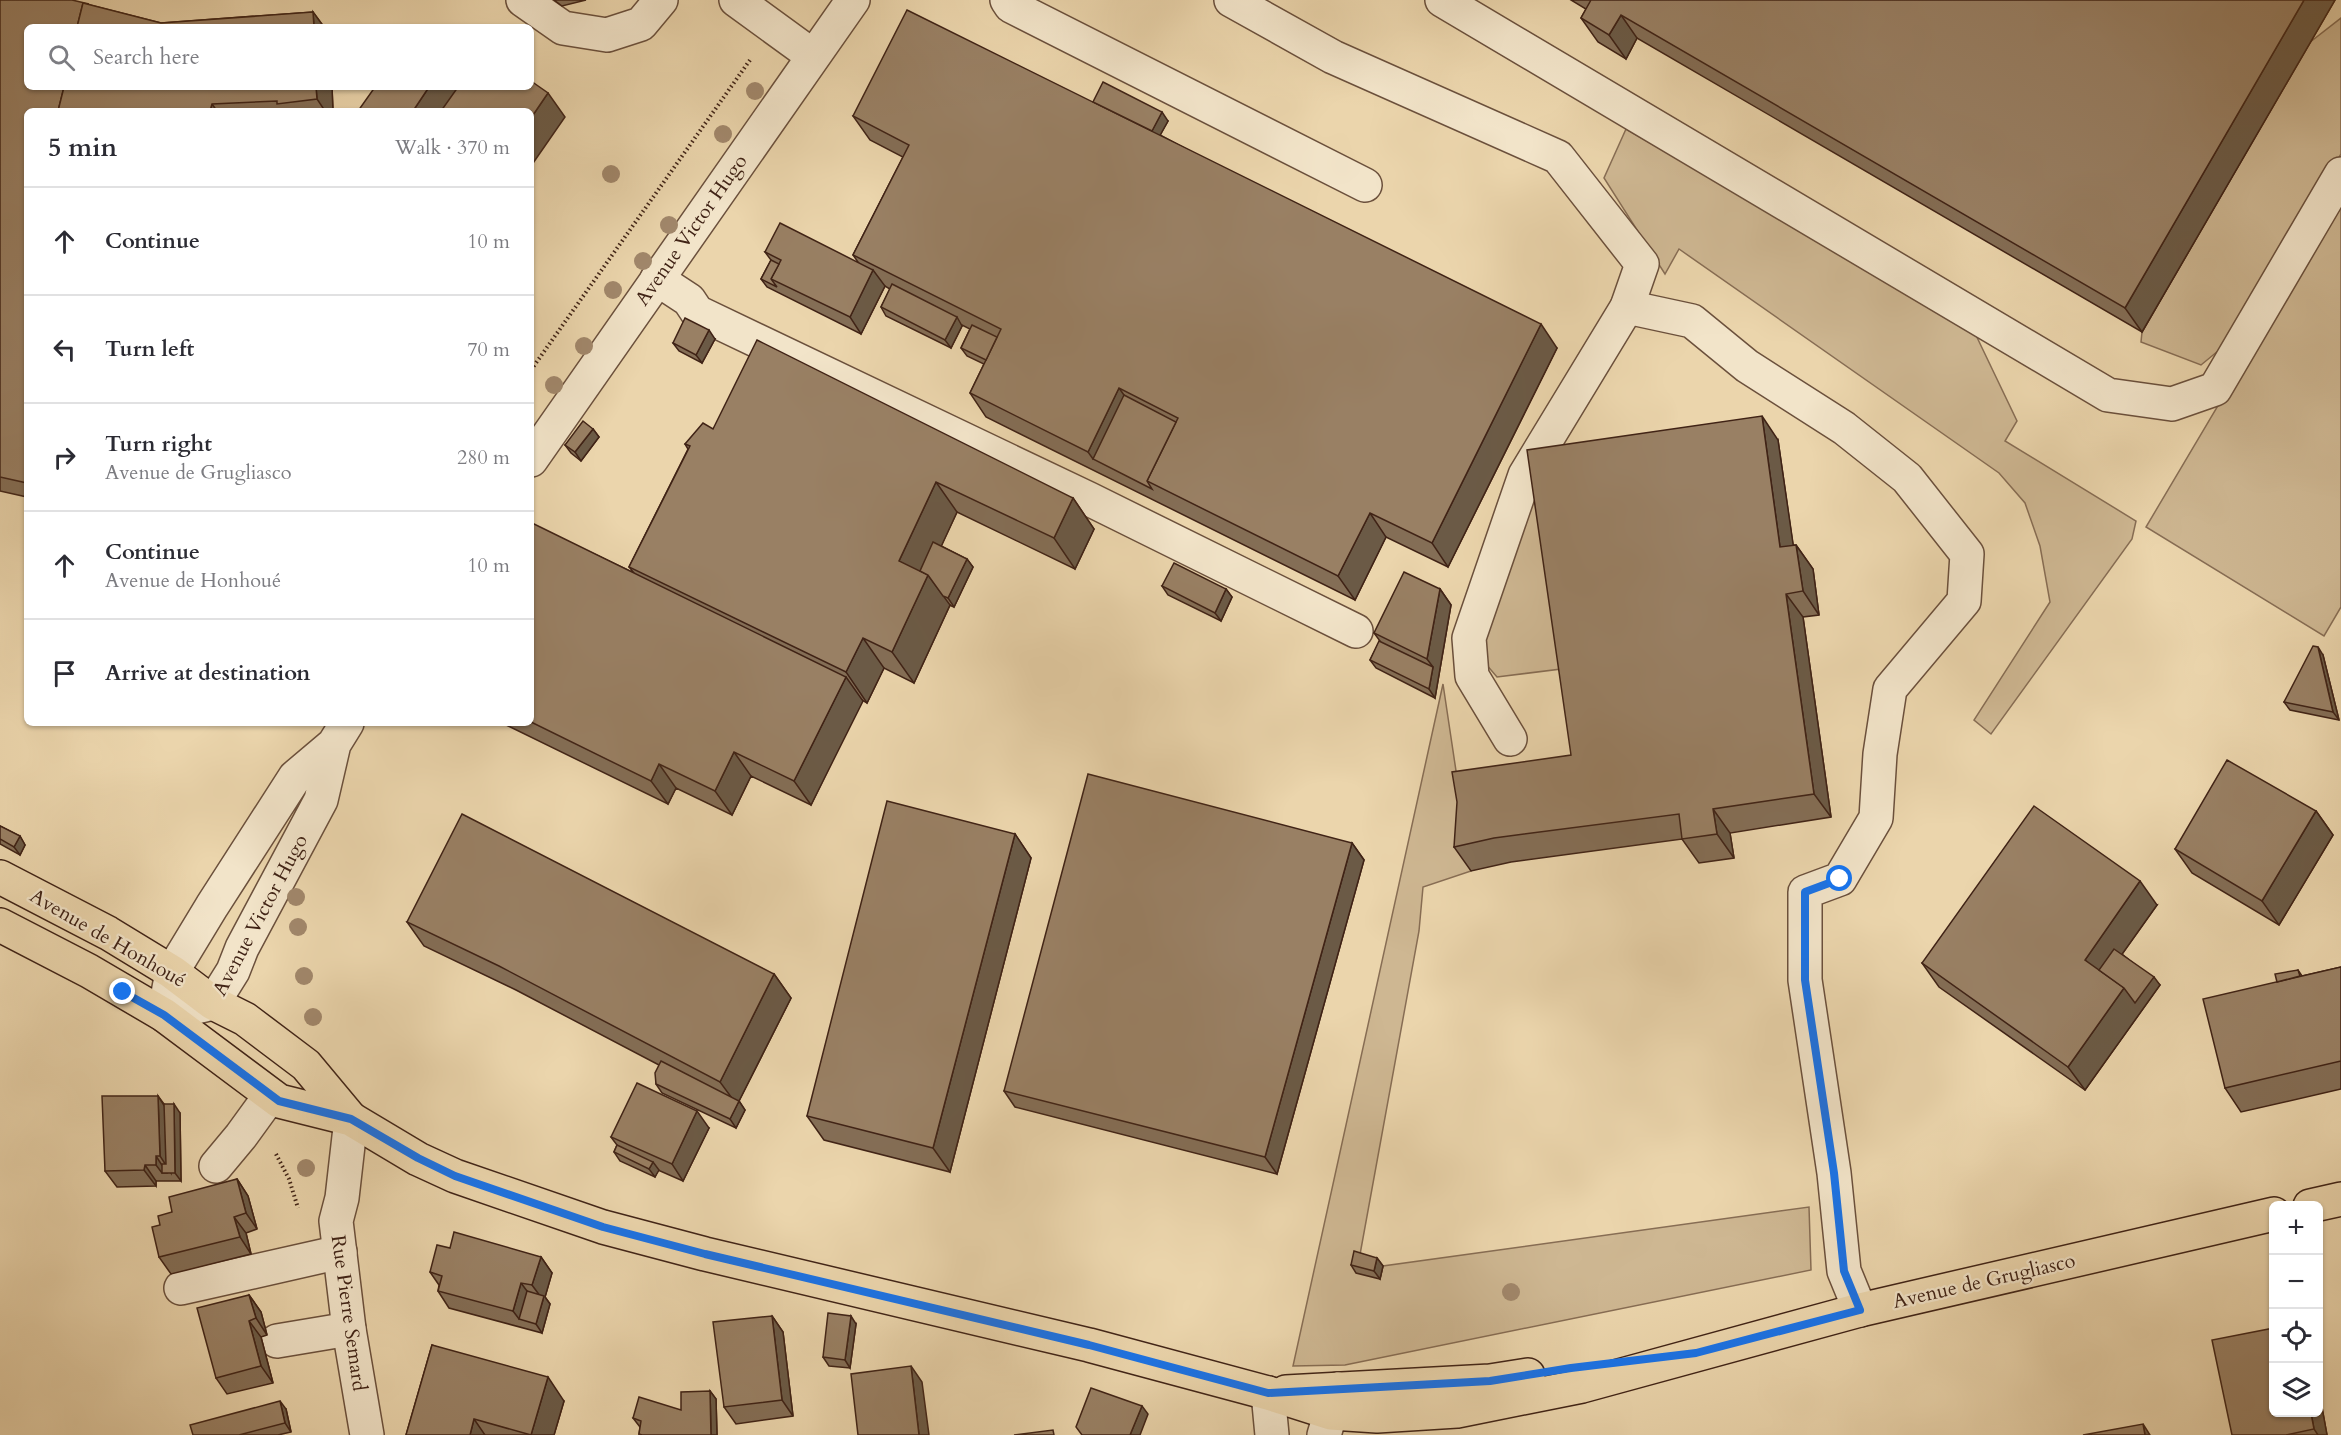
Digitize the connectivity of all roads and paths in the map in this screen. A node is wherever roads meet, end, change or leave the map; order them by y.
1 (523, 0) edge
2 (661, 0) edge
3 (736, 0) edge
4 (853, 0) edge
5 (1007, 0) edge
6 (1231, 0) edge
7 (1442, 0) edge
8 (774, 26) junction
9 (813, 56) junction
10 (2341, 174) edge
11 (1365, 185) dead end
12 (657, 279) junction
13 (1627, 307) junction
14 (534, 366) edge
15 (534, 456) edge
16 (1356, 631) dead end
17 (340, 733) edge
18 (1510, 739) dead end
19 (0, 877) edge
20 (0, 925) edge
21 (172, 972) junction
22 (213, 1003) junction
23 (164, 1015) junction
24 (270, 1096) junction
25 (351, 1119) junction
26 (216, 1166) dead end
27 (2341, 1199) edge
28 (2323, 1203) edge
29 (2269, 1215) edge
30 (340, 1252) junction
31 (181, 1288) dead end
32 (1860, 1310) junction
33 (349, 1329) junction
34 (277, 1341) dead end
35 (1268, 1393) junction
36 (1331, 1412) edge
37 (367, 1435) edge
38 (1272, 1435) edge

1 - 2 street
3 - 8 street
4 - 9 street, Avenue Victor Hugo
5 - 11 street
6 - 13 street
7 - 10 street
8 - 9 street
8 - 14 path
9 - 12 street, Avenue Victor Hugo
12 - 15 street, Avenue Victor Hugo
12 - 16 street
13 - 18 street
13 - 32 street
17 - 21 street, Avenue Victor Hugo
17 - 22 street, Avenue Victor Hugo
19 - 21 main road, Avenue de Honhoué
20 - 23 main road, Avenue de Honhoué
21 - 22 main road, Avenue de Honhoué
21 - 23 street, Avenue Victor Hugo
22 - 23 street, Avenue Victor Hugo
22 - 25 main road, Avenue de Grugliasco
23 - 24 main road, Avenue de Grugliasco
24 - 25 main road, Avenue de Grugliasco
24 - 26 street
25 - 30 street, Rue Pierre Semard
25 - 35 main road, Avenue de Grugliasco
27 - 28 main road
29 - 32 main road, Avenue de Grugliasco
30 - 31 street
30 - 33 street, Rue Pierre Semard
32 - 36 main road, Avenue de Grugliasco
33 - 34 street
33 - 37 street, Rue Pierre Semard
35 - 36 main road, Avenue de Grugliasco
35 - 38 street

